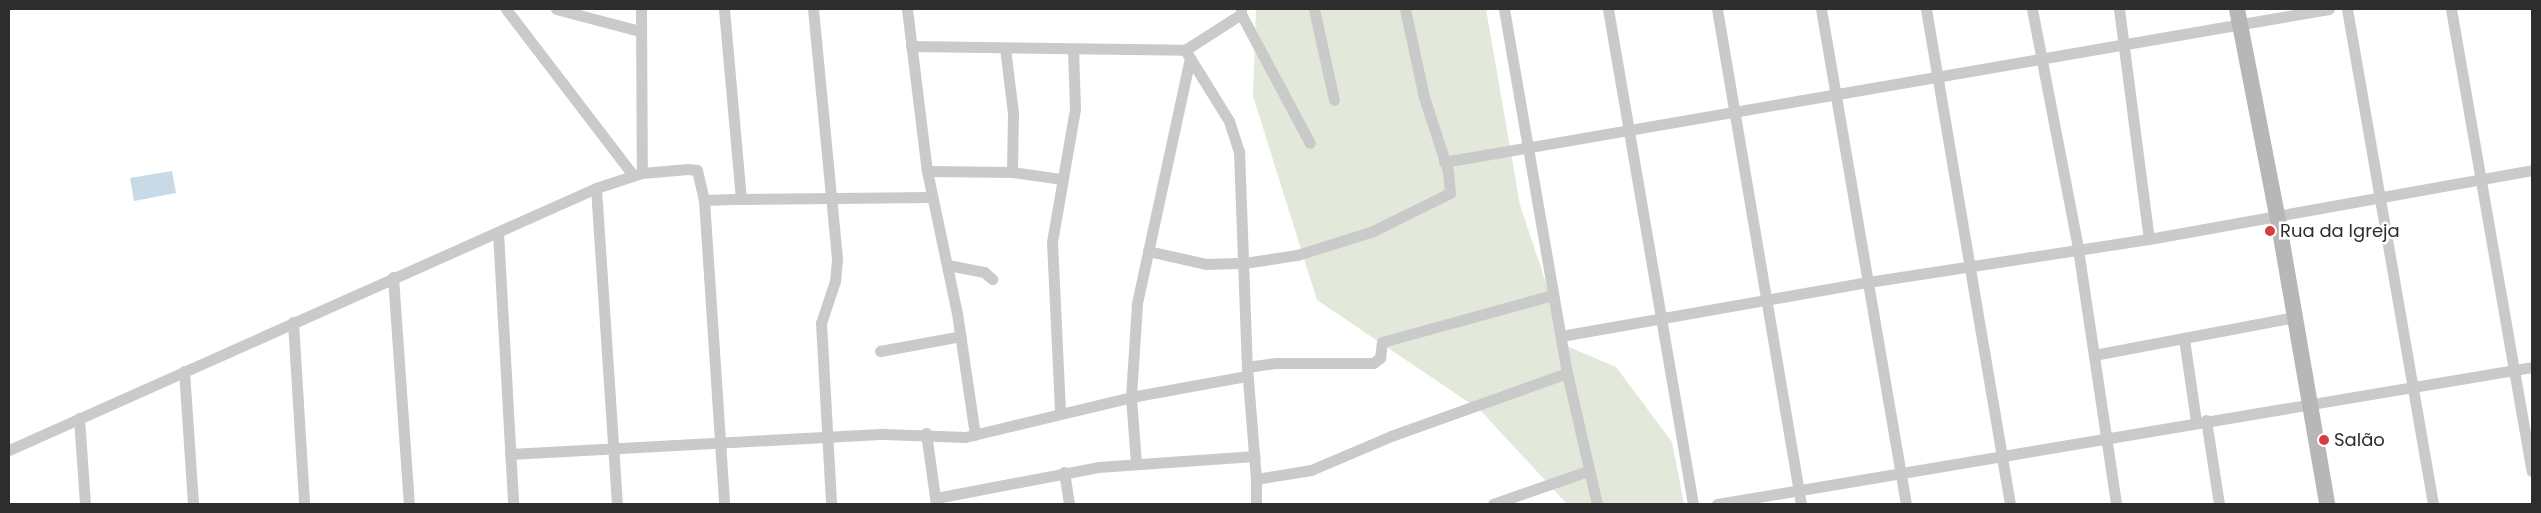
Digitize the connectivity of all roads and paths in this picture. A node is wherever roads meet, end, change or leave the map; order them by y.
1 (506, 9) edge
2 (556, 9) edge
3 (641, 9) edge
4 (724, 9) edge
5 (813, 9) edge
6 (907, 9) edge
7 (1314, 9) edge
8 (1406, 9) edge
9 (1504, 9) edge
10 (1608, 9) edge
11 (1718, 9) edge
12 (1821, 9) edge
13 (1926, 9) edge
14 (2032, 9) edge
15 (2119, 9) edge
16 (2237, 9) edge
17 (2328, 9) edge
18 (2347, 9) edge
19 (2451, 9) edge
20 (1241, 12) edge
21 (2240, 26) junction
22 (640, 30) junction
23 (2125, 43) junction
24 (912, 46) junction
25 (1005, 48) junction
26 (1073, 50) junction
27 (1188, 54) junction
28 (2041, 58) junction
29 (1937, 76) junction
30 (1835, 95) junction
31 (1334, 100) dead end
32 (1736, 113) junction
33 (1629, 129) junction
34 (1310, 143) dead end
35 (1528, 148) junction
36 (1444, 162) junction
37 (2532, 170) edge
38 (926, 171) junction
39 (1012, 172) junction
40 (637, 174) junction
41 (1061, 179) junction
42 (2483, 180) junction
43 (596, 188) junction
44 (932, 197) junction
45 (741, 199) junction
46 (2380, 199) junction
47 (704, 200) junction
48 (832, 200) junction
49 (2277, 214) junction
50 (498, 232) junction
51 (2149, 239) junction
52 (2078, 249) junction
53 (1148, 251) junction
54 (1244, 264) junction
55 (948, 265) junction
56 (1970, 267) junction
57 (393, 276) junction
58 (992, 279) dead end
59 (1868, 282) junction
60 (1553, 295) junction
61 (1765, 302) junction
62 (2296, 318) junction
63 (1663, 319) junction
64 (294, 322) junction
65 (961, 336) junction
66 (1560, 336) junction
67 (2184, 339) junction
68 (880, 350) dead end
69 (2094, 355) junction
70 (2532, 367) edge
71 (2515, 370) junction
72 (184, 371) junction
73 (1247, 372) junction
74 (1567, 373) junction
75 (2414, 387) junction
76 (1131, 397) junction
77 (2311, 403) junction
78 (1060, 411) junction
79 (79, 418) junction
80 (2201, 420) junction
81 (926, 433) junction
82 (975, 434) junction
83 (827, 437) junction
84 (2106, 439) junction
85 (721, 443) junction
86 (614, 449) junction
87 (9, 450) edge
88 (510, 454) junction
89 (2004, 455) junction
90 (1255, 456) junction
91 (1136, 463) junction
92 (1588, 471) junction
93 (2532, 471) edge
94 (1064, 472) junction
95 (1900, 473) junction
96 (1256, 479) junction
97 (1799, 492) junction
98 (936, 501) edge
99 (84, 504) edge
100 (193, 504) edge
101 (304, 504) edge
102 (409, 504) edge
103 (513, 504) edge
104 (617, 504) edge
105 (724, 504) edge
106 (831, 504) edge
107 (1069, 504) edge
108 (1256, 504) edge
109 (1492, 504) edge
110 (1597, 504) edge
111 (1693, 504) edge
112 (1717, 504) edge
113 (1801, 504) edge
114 (1906, 504) edge
115 (2010, 504) edge
116 (2116, 504) edge
117 (2219, 504) edge
118 (2327, 504) edge
119 (2433, 504) edge

1 - 40 street
2 - 22 street
3 - 22 street
4 - 45 street
5 - 48 street
6 - 24 street
7 - 31 street
8 - 36 street
9 - 35 street
10 - 33 street
11 - 32 street
12 - 30 street
13 - 29 street
14 - 28 street
15 - 23 street
16 - 21 street
17 - 21 street
18 - 46 street
19 - 42 street
20 - 27 street
20 - 34 street
21 - 23 street
21 - 49 street
22 - 40 street
23 - 28 street
23 - 51 street
24 - 25 street
24 - 38 street
25 - 26 street
25 - 39 street
26 - 27 street
26 - 41 street
27 - 53 street
27 - 54 street
28 - 29 street
28 - 52 street
29 - 30 street
29 - 56 street
30 - 32 street
30 - 59 street
32 - 33 street
32 - 61 street
33 - 35 street
33 - 63 street
35 - 36 street
35 - 60 street
36 - 54 street
37 - 42 street
38 - 39 street
38 - 44 street
39 - 41 street
40 - 43 street
40 - 47 street
41 - 78 street
42 - 46 street
42 - 71 street
43 - 50 street
43 - 86 street
44 - 48 street
44 - 55 street
45 - 47 street
45 - 48 street
46 - 49 street
46 - 75 street
47 - 85 street
48 - 83 street
49 - 51 street
49 - 62 street
50 - 57 street
50 - 88 street
51 - 52 street
52 - 56 street
52 - 69 street
53 - 54 street
53 - 76 street
54 - 73 street
55 - 58 street
55 - 65 street
56 - 59 street
56 - 89 street
57 - 64 street
57 - 102 street
59 - 61 street
59 - 95 street
60 - 66 street
60 - 73 street
61 - 63 street
61 - 97 street
62 - 67 street
62 - 77 street
63 - 66 street
63 - 111 street
64 - 72 street
64 - 101 street
65 - 68 street
65 - 82 street
66 - 74 street
67 - 69 street
67 - 80 street
69 - 84 street
70 - 71 street
71 - 75 street
71 - 93 street
72 - 79 street
72 - 100 street
73 - 76 street
73 - 90 street
74 - 92 street
74 - 96 street
75 - 77 street
75 - 119 street
76 - 78 street
76 - 91 street
77 - 80 street
77 - 118 street
78 - 82 street
79 - 87 street
79 - 99 street
80 - 84 street
80 - 117 street
81 - 82 street
81 - 83 street
81 - 98 street
83 - 85 street
83 - 106 street
84 - 89 street
84 - 116 street
85 - 86 street
85 - 105 street
86 - 88 street
86 - 104 street
88 - 103 street
89 - 95 street
89 - 115 street
90 - 91 street
90 - 96 street
91 - 94 street
92 - 109 street
92 - 110 street
94 - 98 street
94 - 107 street
95 - 97 street
95 - 114 street
96 - 108 street
97 - 112 street
97 - 113 street

